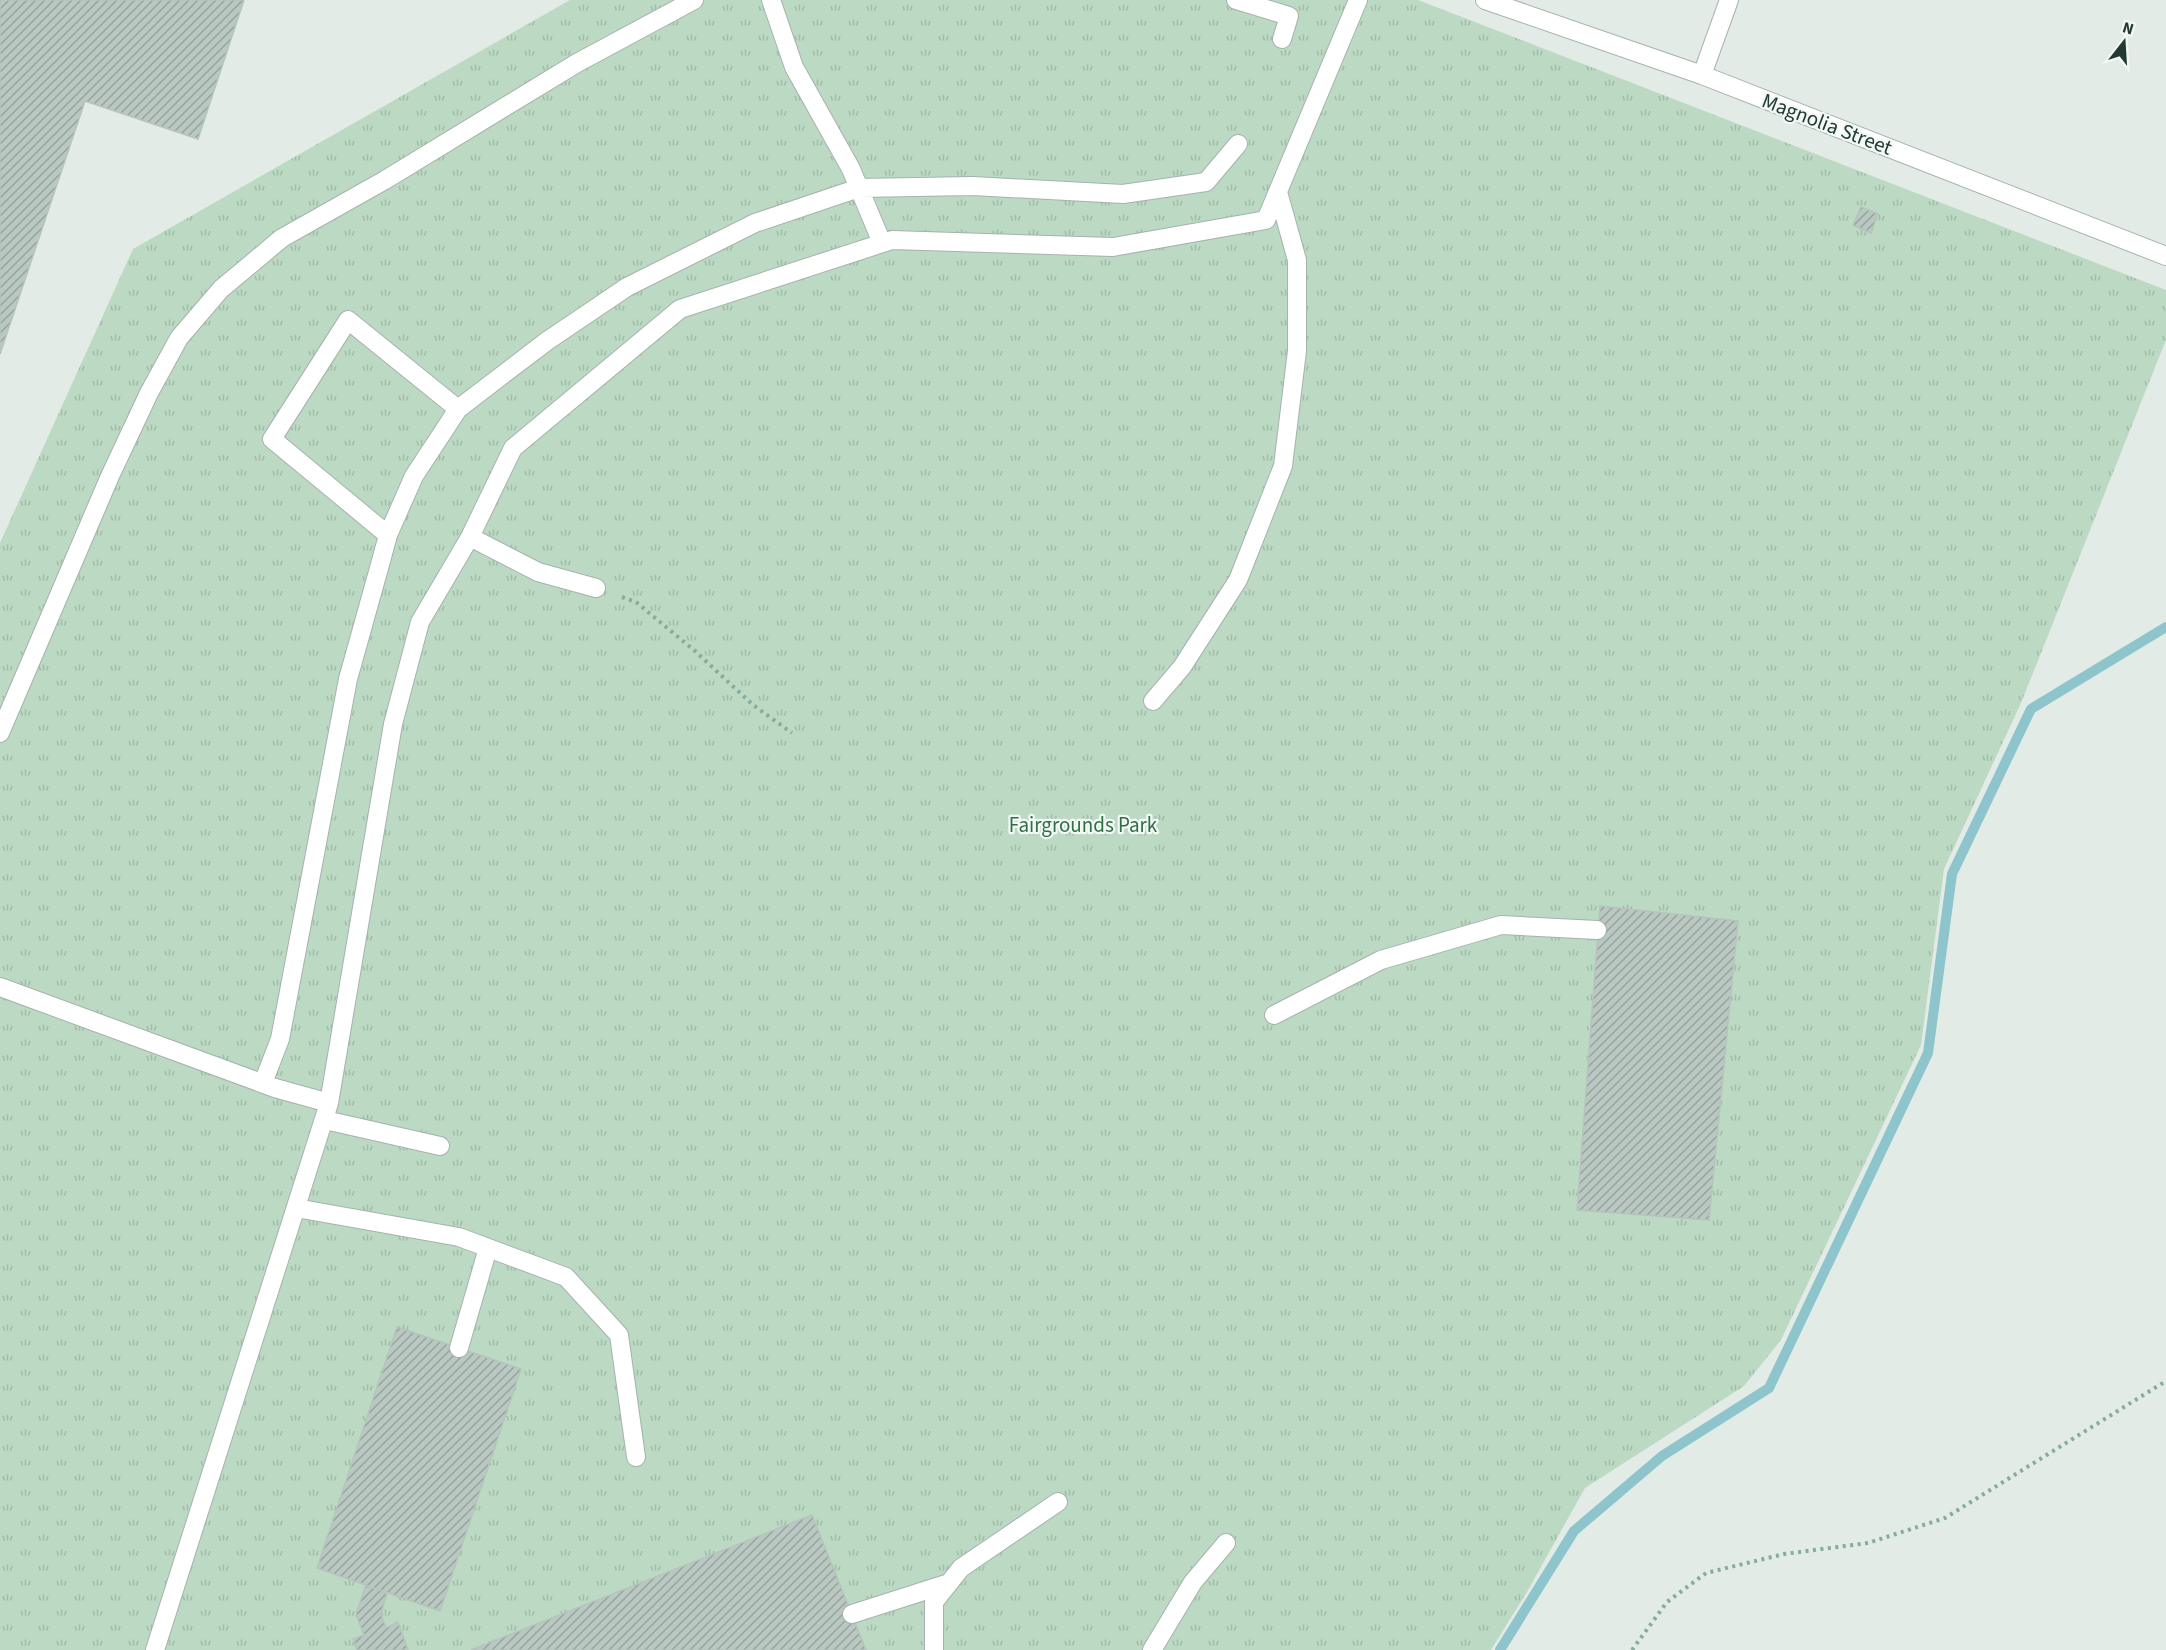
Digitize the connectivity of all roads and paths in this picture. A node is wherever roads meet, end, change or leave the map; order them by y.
1 (693, 0) edge
2 (771, 0) edge
3 (1236, 0) edge
4 (1358, 0) edge
5 (1485, 0) edge
6 (1729, 0) edge
7 (1282, 39) dead end
8 (1702, 75) junction
9 (1238, 144) dead end
10 (859, 188) junction
11 (1278, 192) junction
12 (882, 243) junction
13 (2166, 256) edge
14 (458, 409) junction
15 (388, 535) junction
16 (470, 537) junction
17 (596, 588) joint
18 (1153, 700) dead end
19 (0, 733) edge
20 (792, 733) dead end
21 (1598, 930) dead end
22 (0, 987) edge
23 (1274, 1015) dead end
24 (263, 1083) junction
25 (327, 1112) junction
26 (440, 1146) dead end
27 (296, 1208) junction
28 (488, 1248) junction
29 (459, 1348) dead end
30 (2166, 1381) edge
31 (636, 1457) dead end
32 (1058, 1502) dead end
33 (1226, 1543) dead end
34 (949, 1583) junction
35 (852, 1614) dead end
36 (155, 1650) edge
37 (934, 1650) edge
38 (1152, 1650) edge
39 (1632, 1650) edge

1 - 19 street
2 - 10 street
3 - 7 street
4 - 11 street
5 - 8 street, Magnolia Street
6 - 8 street
8 - 13 street, Magnolia Street
9 - 10 street
10 - 12 street
10 - 14 street
11 - 12 street
11 - 18 street
12 - 16 street
14 - 15 street
14 - 15 street
15 - 24 street
16 - 17 street
16 - 25 street
17 - 20 path
21 - 23 street
22 - 24 street
24 - 25 street
25 - 26 street
25 - 27 street
27 - 28 street
27 - 36 street
28 - 29 street
28 - 31 street
30 - 39 path
32 - 34 street
33 - 38 street
34 - 35 street
34 - 37 street

